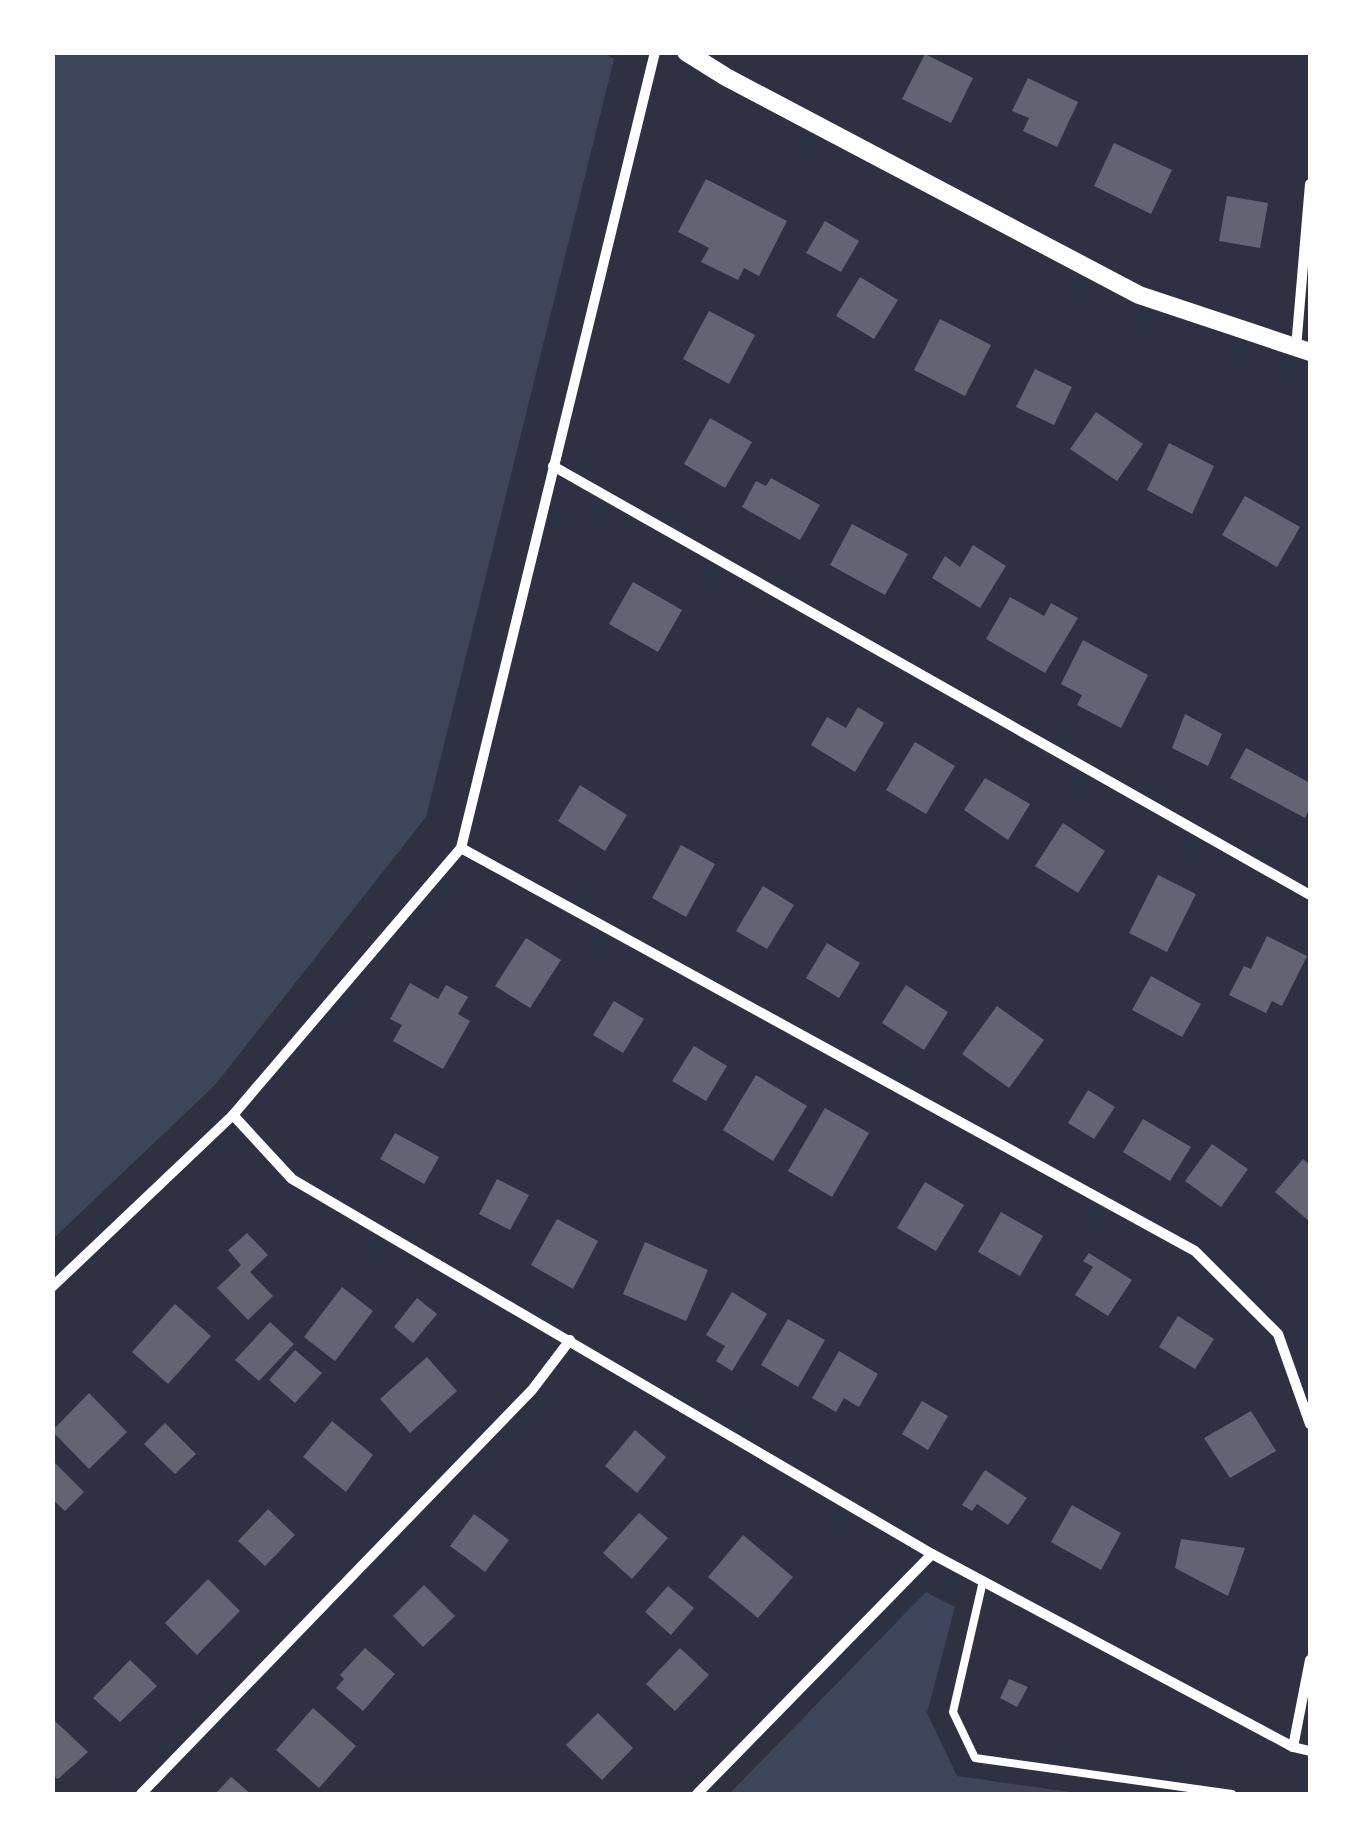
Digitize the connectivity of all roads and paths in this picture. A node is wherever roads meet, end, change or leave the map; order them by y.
1 (655, 52) edge
2 (686, 52) edge
3 (1310, 184) edge
4 (1304, 350) edge
5 (553, 466) junction
6 (461, 848) junction
7 (1310, 895) edge
8 (233, 1115) junction
9 (52, 1287) edge
10 (570, 1340) junction
11 (1310, 1424) edge
12 (932, 1554) junction
13 (983, 1581) junction
14 (1310, 1660) edge
15 (1293, 1747) junction
16 (1310, 1751) edge
17 (141, 1794) edge
18 (697, 1794) edge
19 (1232, 1794) edge

1 - 5 street
2 - 4 street
3 - 4 street
5 - 6 street
5 - 7 street
6 - 8 street
6 - 11 street
8 - 9 street
8 - 10 street
10 - 12 street
10 - 17 street
12 - 13 street
12 - 18 street
13 - 15 street
13 - 19 lane
14 - 15 street
15 - 16 street

